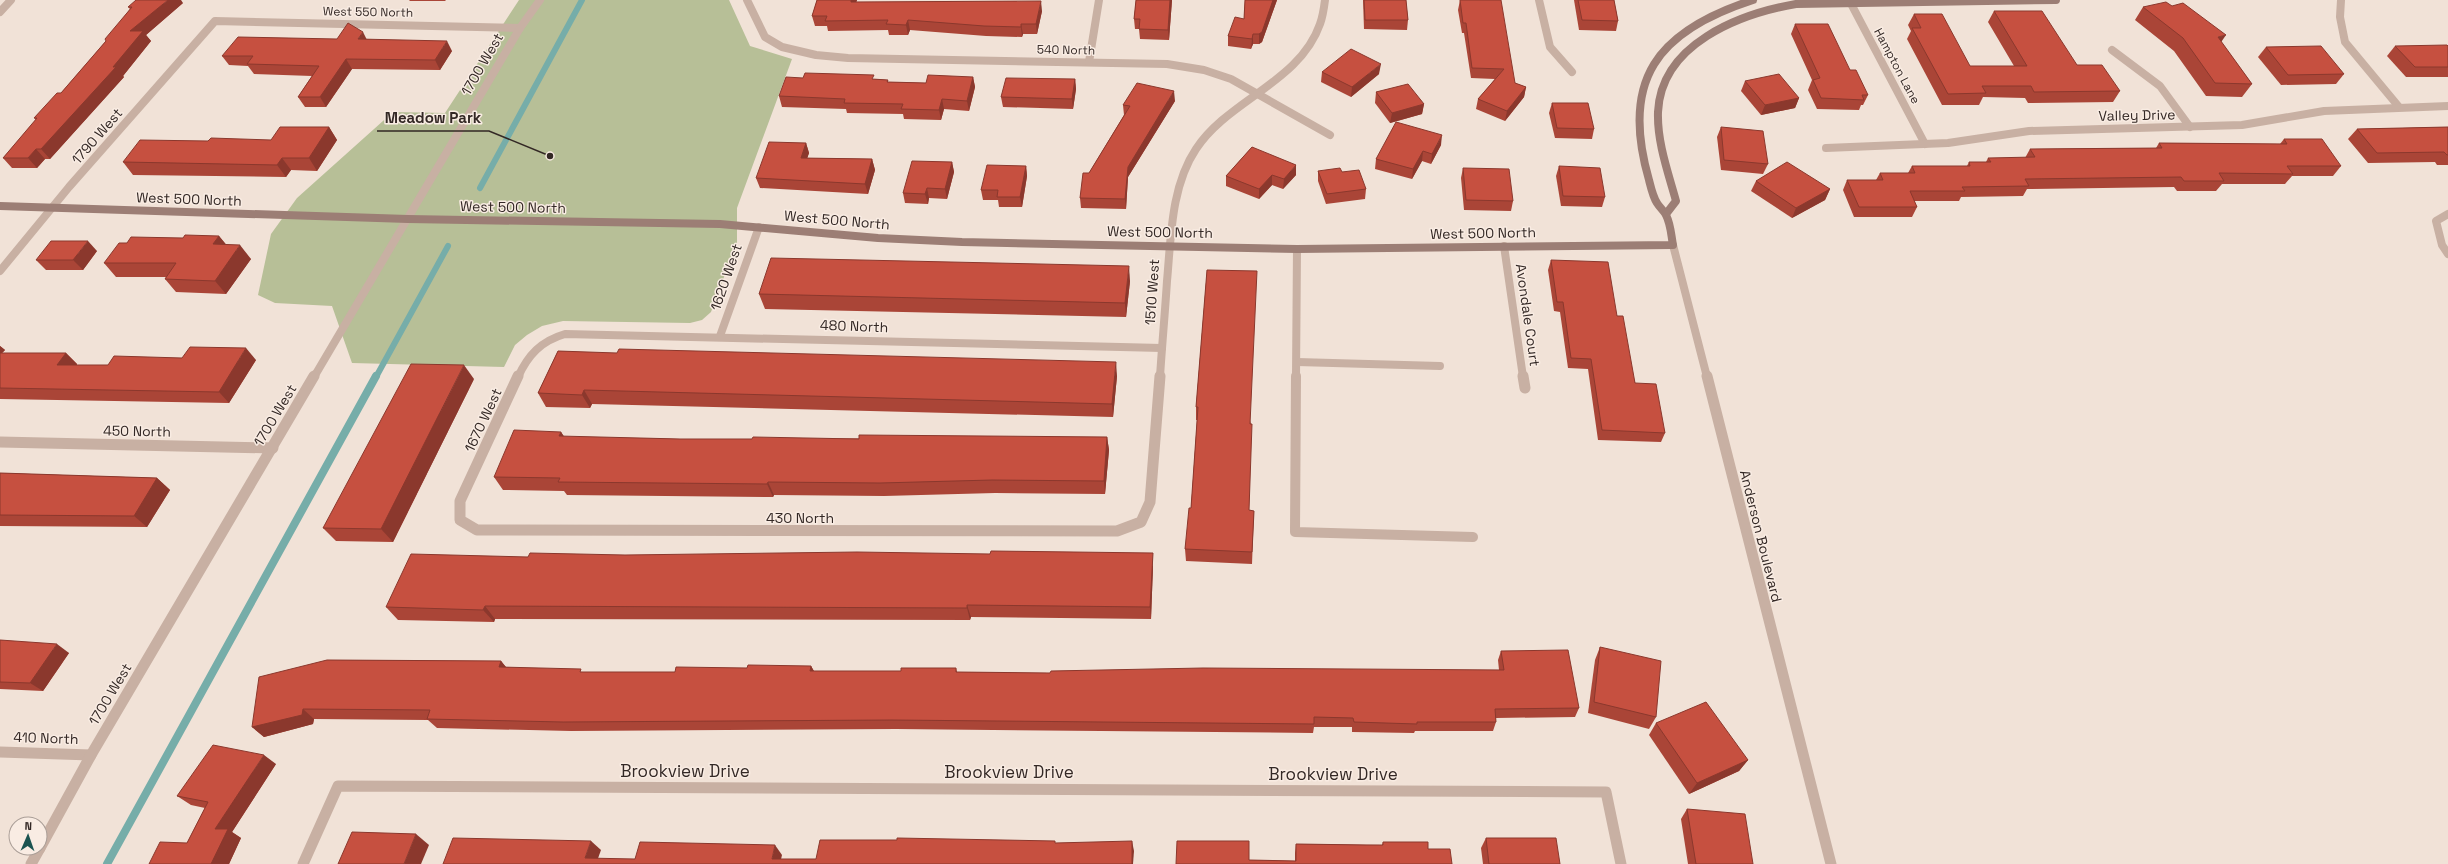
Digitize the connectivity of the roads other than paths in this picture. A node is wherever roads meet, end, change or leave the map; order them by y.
1 (11, 0) edge
2 (540, 0) edge
3 (747, 0) edge
4 (1098, 0) edge
5 (1325, 0) edge
6 (1539, 0) edge
7 (1753, 0) edge
8 (2056, 0) edge
9 (2341, 0) edge
10 (1849, 1) edge
11 (0, 12) edge
12 (215, 21) joint
13 (520, 28) junction
14 (2112, 50) dead end
15 (1089, 62) junction
16 (1572, 72) dead end
17 (1255, 94) junction
18 (2448, 106) edge
19 (2399, 107) junction
20 (2190, 127) junction
21 (1330, 135) dead end
22 (1925, 144) junction
23 (1826, 148) dead end
24 (0, 206) edge
25 (51, 209) junction
26 (1666, 214) junction
27 (2448, 214) edge
28 (408, 219) junction
29 (759, 227) junction
30 (1673, 245) junction
31 (1170, 246) junction
32 (1504, 246) junction
33 (1297, 250) junction
34 (2448, 254) edge
35 (0, 271) edge
36 (720, 336) junction
37 (546, 339) joint
38 (1162, 348) junction
39 (1298, 362) junction
40 (1440, 366) dead end
41 (1525, 388) dead end
42 (0, 442) edge
43 (273, 448) junction
44 (460, 520) joint
45 (1141, 522) joint
46 (1473, 537) dead end
47 (0, 752) edge
48 (91, 755) junction
49 (48, 833) edge
50 (303, 864) edge
51 (1621, 864) edge
52 (1831, 864) edge

1 - 11 lane
2 - 13 street, 1700 West
3 - 15 street, 540 North
4 - 15 street
5 - 17 street, 1510 West
6 - 16 street
7 - 26 street, Anderson Boulevard
8 - 10 street
9 - 19 street
10 - 22 street, Hampton Lane
10 - 26 street
12 - 13 street, West 550 North
12 - 25 street, 1790 West
13 - 28 street, 1700 West
14 - 20 street
15 - 17 street, 540 North
17 - 21 street, 540 North
17 - 31 street, 1510 West
18 - 19 street, Valley Drive
19 - 20 street, Valley Drive
20 - 22 street, Valley Drive
22 - 23 street, Valley Drive
24 - 25 street, West 500 North
25 - 28 street, West 500 North
25 - 35 street, 1790 West
26 - 30 street, Anderson Boulevard
27 - 34 street
28 - 29 street, West 500 North
28 - 43 street, 1700 West
29 - 31 street, West 500 North
29 - 36 street, 1620 West
30 - 32 street, West 500 North
30 - 52 street, Anderson Boulevard
31 - 33 street, West 500 North
31 - 38 street, 1510 West
32 - 33 street, West 500 North
32 - 41 street, Avondale Court
33 - 39 lane
36 - 37 street, 480 North
36 - 38 street, 480 North
37 - 44 street, 1670 West
38 - 45 street, 1510 West
39 - 40 lane
39 - 46 lane
42 - 43 street, 450 North
43 - 48 street, 1700 West
44 - 45 street, 430 North
47 - 48 street, 410 North
48 - 49 street, 1700 West
50 - 51 street, Brookview Drive

